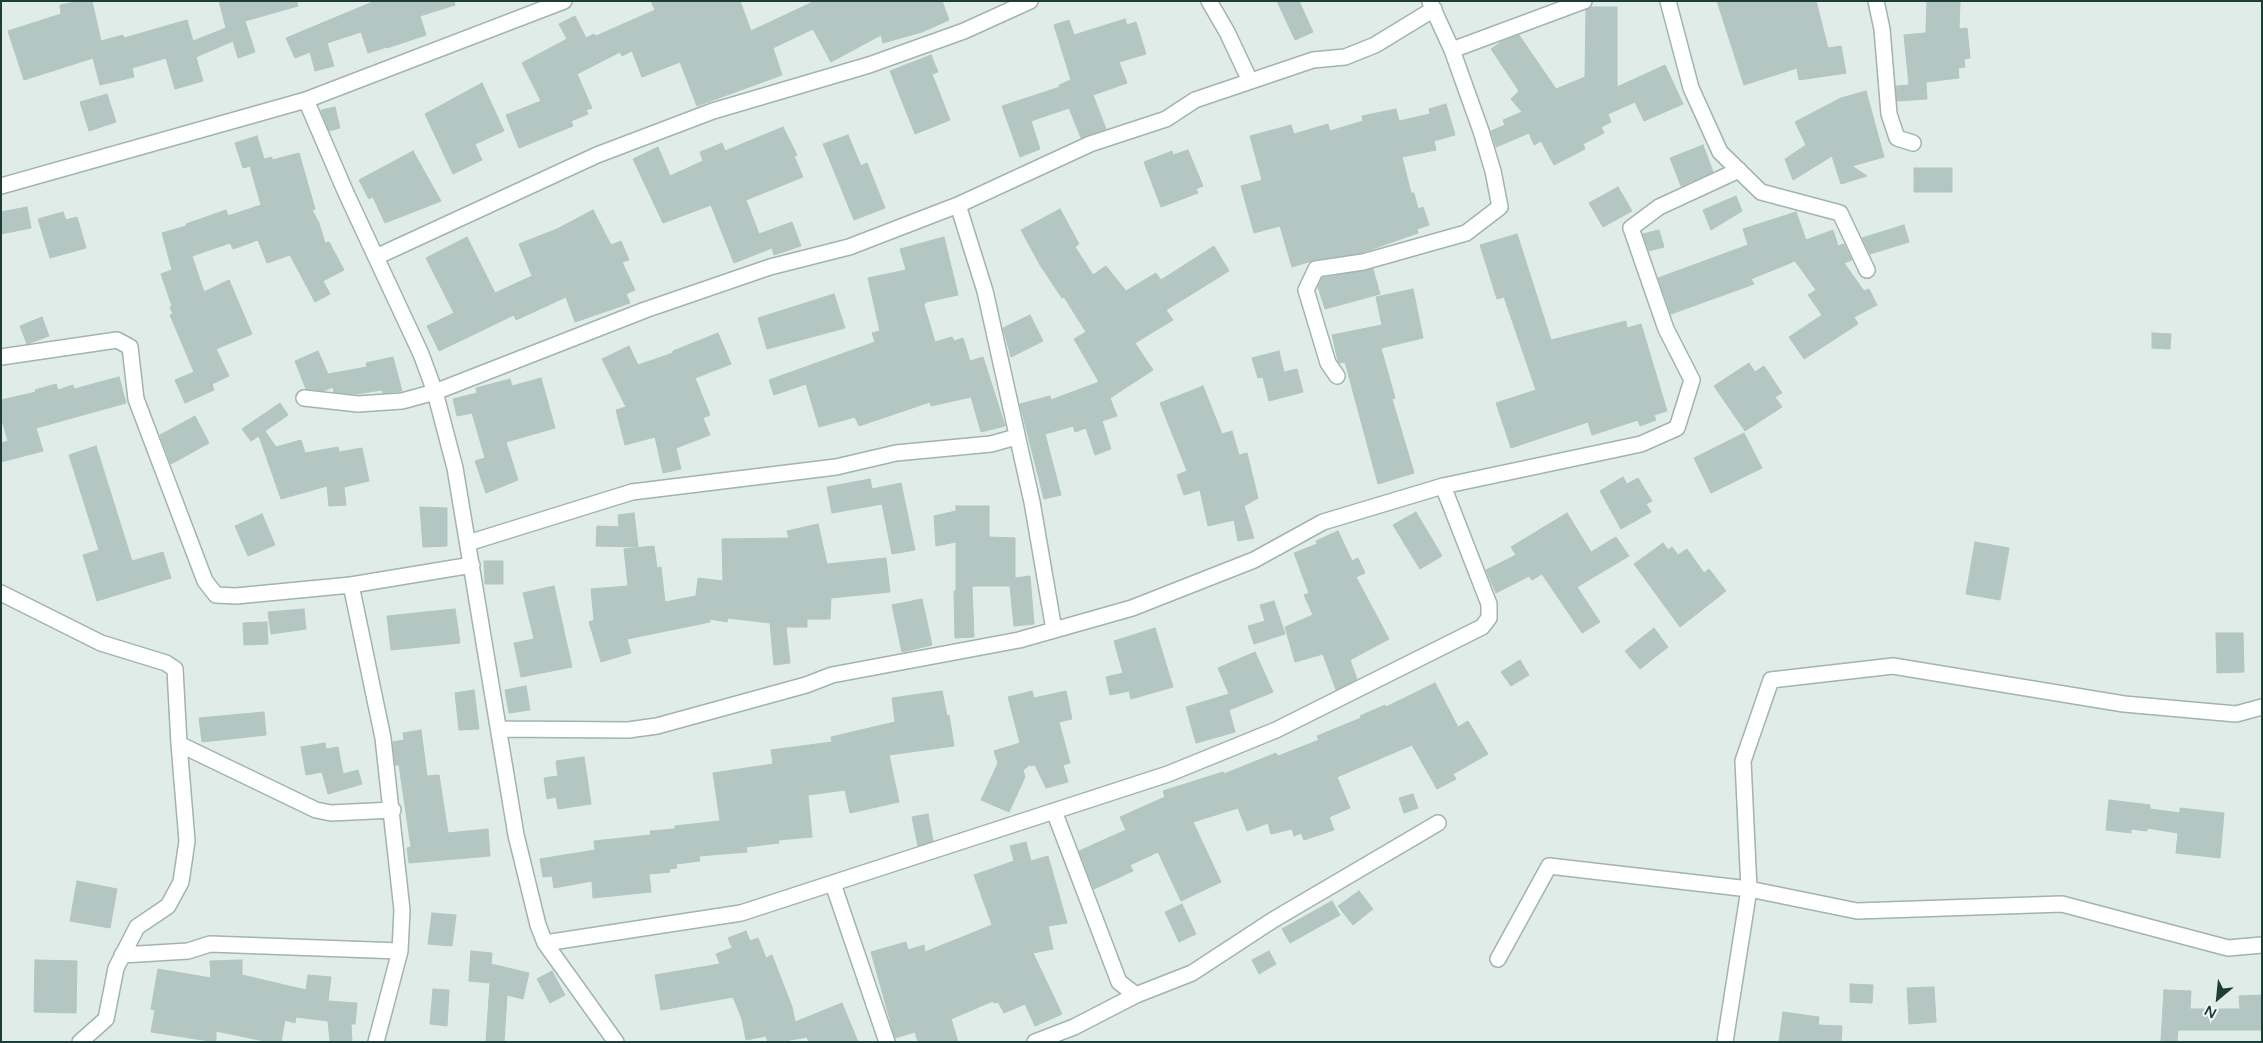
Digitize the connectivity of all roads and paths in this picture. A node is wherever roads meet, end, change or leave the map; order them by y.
1 (564, 1) edge
2 (1030, 1) edge
3 (1209, 1) edge
4 (1584, 1) edge
5 (1668, 1) edge
6 (1876, 1) edge
7 (1432, 5) edge
8 (1452, 50) junction
9 (1250, 81) junction
10 (306, 100) junction
11 (1913, 143) dead end
12 (1739, 170) junction
13 (1, 186) edge
14 (958, 205) junction
15 (376, 257) junction
16 (1867, 270) dead end
17 (1, 356) edge
18 (1337, 376) dead end
19 (435, 392) junction
20 (304, 398) dead end
21 (1016, 437) junction
22 (1443, 486) junction
23 (468, 543) junction
24 (472, 565) junction
25 (351, 585) junction
26 (1, 593) edge
27 (1054, 630) junction
28 (2262, 708) edge
29 (499, 729) junction
30 (179, 744) junction
31 (393, 810) junction
32 (1054, 811) junction
33 (1438, 823) dead end
34 (834, 884) junction
35 (1749, 889) junction
36 (545, 943) junction
37 (2262, 945) edge
38 (400, 951) junction
39 (122, 955) junction
40 (1498, 959) dead end
41 (1136, 995) junction
42 (80, 1042) edge
43 (376, 1042) edge
44 (616, 1042) edge
45 (888, 1042) edge
46 (1035, 1042) edge
47 (1726, 1042) edge

1 - 10 street
2 - 15 street
3 - 9 street
4 - 8 street
5 - 12 street
6 - 11 street
7 - 8 street
7 - 9 street
8 - 18 street
9 - 14 street
10 - 13 street
10 - 15 street
12 - 16 street
12 - 22 street
14 - 19 street
14 - 21 street
15 - 19 street
17 - 25 street
19 - 20 street
19 - 23 street
21 - 23 street
21 - 27 street
22 - 27 street
22 - 32 street
23 - 24 street
24 - 25 street
24 - 29 street
25 - 31 street
26 - 30 street
27 - 29 street
28 - 35 street
29 - 36 street
30 - 31 street
30 - 39 street
31 - 38 street
32 - 34 street
32 - 41 street
33 - 41 street
34 - 36 street
34 - 45 street
35 - 37 street
35 - 40 street
35 - 47 street
36 - 44 street
38 - 39 street
38 - 43 street
39 - 42 street
41 - 46 street

